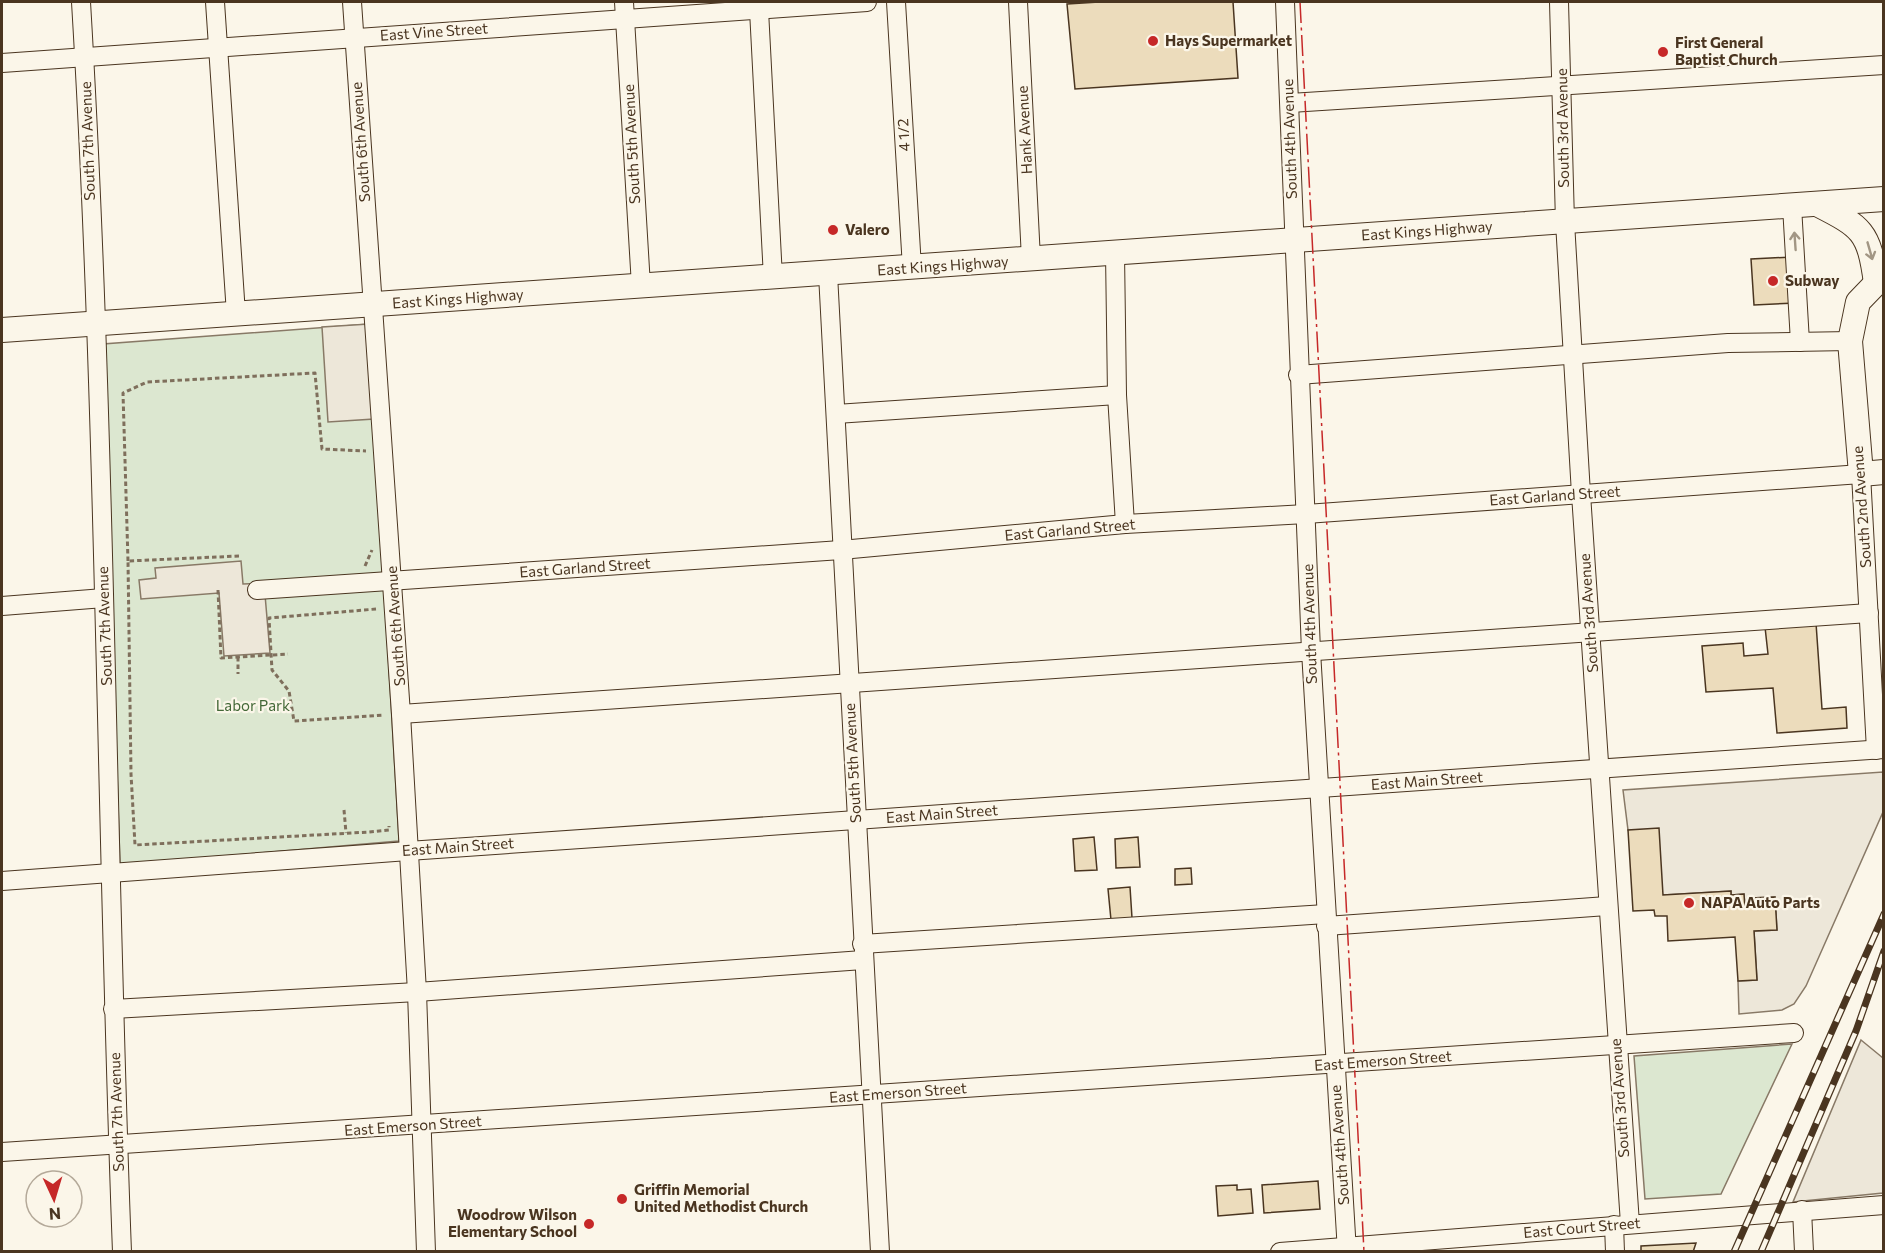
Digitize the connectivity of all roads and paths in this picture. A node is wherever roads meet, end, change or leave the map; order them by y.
1 (81, 2) edge
2 (215, 2) edge
3 (352, 2) edge
4 (867, 2) edge
5 (896, 2) edge
6 (1018, 2) edge
7 (1285, 2) edge
8 (1559, 2) edge
9 (624, 10) edge
10 (759, 10) junction
11 (354, 37) junction
12 (218, 47) junction
13 (84, 57) junction
14 (2, 63) edge
15 (1884, 65) edge
16 (1563, 86) junction
17 (1290, 103) junction
18 (1884, 199) edge
19 (1817, 204) junction
20 (1792, 206) junction
21 (1565, 222) junction
22 (1292, 240) junction
23 (1115, 254) junction
24 (1031, 259) junction
25 (912, 268) junction
26 (828, 274) junction
27 (773, 278) junction
28 (1880, 279) edge
29 (641, 286) junction
30 (371, 305) junction
31 (236, 314) junction
32 (95, 324) junction
33 (2, 330) edge
34 (1850, 341) junction
35 (1800, 342) junction
36 (1574, 354) junction
37 (1298, 375) junction
38 (1116, 394) junction
39 (836, 414) junction
40 (367, 462) dead end
41 (1872, 473) edge
42 (1581, 494) junction
43 (1306, 514) junction
44 (1125, 524) junction
45 (372, 549) dead end
46 (841, 550) junction
47 (238, 556) dead end
48 (128, 561) junction
49 (366, 576) dead end
50 (393, 582) junction
51 (218, 590) dead end
52 (257, 590) dead end
53 (104, 598) junction
54 (2, 606) edge
55 (376, 609) dead end
56 (1869, 613) junction
57 (1591, 632) junction
58 (1311, 651) junction
59 (288, 654) dead end
60 (271, 656) junction
61 (238, 657) junction
62 (238, 674) dead end
63 (1878, 676) edge
64 (849, 684) junction
65 (383, 703) dead end
66 (392, 715) junction
67 (384, 726) dead end
68 (1880, 750) edge
69 (1597, 768) junction
70 (1318, 789) junction
71 (344, 810) dead end
72 (388, 818) dead end
73 (856, 820) junction
74 (346, 833) junction
75 (408, 851) junction
76 (113, 873) junction
77 (2, 881) edge
78 (1607, 906) junction
79 (1326, 920) junction
80 (862, 952) junction
81 (417, 992) junction
82 (112, 1009) junction
83 (1794, 1034) dead end
84 (1616, 1045) junction
85 (1334, 1064) junction
86 (872, 1095) junction
87 (420, 1125) junction
88 (118, 1145) junction
89 (2, 1152) edge
90 (1884, 1204) edge
91 (1802, 1210) junction
92 (1622, 1225) junction
93 (1347, 1249) edge
94 (122, 1251) edge
95 (426, 1251) edge
96 (880, 1251) edge
97 (1280, 1251) edge
98 (1616, 1251) edge
99 (1804, 1251) edge

1 - 13 street, South 7th Avenue
2 - 12 street
3 - 11 street, South 6th Avenue
4 - 10 street, East Vine Street
5 - 25 street, 4 1/2
6 - 24 street, Hank Avenue
7 - 17 street, South 4th Avenue
8 - 16 street, South 3rd Avenue
9 - 10 street, East Vine Street
9 - 11 street, East Vine Street
9 - 29 street, South 5th Avenue
10 - 27 street
11 - 12 street, East Vine Street
11 - 30 street, South 6th Avenue
12 - 13 street, East Vine Street
12 - 31 street
13 - 14 street, East Vine Street
13 - 32 street, South 7th Avenue
15 - 16 street
16 - 17 street
16 - 21 street, South 3rd Avenue
17 - 22 street, South 4th Avenue
18 - 19 main road, East Kings Highway
19 - 20 main road, East Kings Highway
19 -> 28 main road
20 - 21 main road, East Kings Highway
35 -> 20 street
21 - 22 main road, East Kings Highway
21 - 36 street, South 3rd Avenue
22 - 23 main road, East Kings Highway
22 - 37 street, South 4th Avenue
23 - 24 main road, East Kings Highway
23 - 38 street
24 - 25 main road, East Kings Highway
25 - 26 main road, East Kings Highway
26 - 27 main road, East Kings Highway
26 - 39 street, South 5th Avenue
27 - 29 main road, East Kings Highway
28 - 34 main road, South 2nd Avenue
29 - 30 main road, East Kings Highway
30 - 31 main road, East Kings Highway
30 - 50 street, South 6th Avenue
31 - 32 main road, East Kings Highway
32 - 33 main road, East Kings Highway
32 - 53 street, South 7th Avenue
34 - 35 street
34 - 41 main road, South 2nd Avenue
35 - 36 street
36 - 37 street
36 - 42 street, South 3rd Avenue
37 - 43 street, South 4th Avenue
38 - 39 street
38 - 44 street
39 - 46 street, South 5th Avenue
40 - 48 path
41 - 42 street, East Garland Street
41 - 56 street, South 2nd Avenue
42 - 43 street, East Garland Street
42 - 57 street, South 3rd Avenue
43 - 44 street, East Garland Street
43 - 58 street, South 4th Avenue
44 - 46 street, East Garland Street
45 - 49 path
46 - 50 street, East Garland Street
46 - 64 street, South 5th Avenue
47 - 48 path
48 - 74 path
50 - 52 street, East Garland Street
50 - 66 street, South 6th Avenue
51 - 61 path
53 - 54 street
53 - 76 street, South 7th Avenue
55 - 60 path
56 - 57 street
56 - 63 street, South 2nd Avenue
57 - 58 street
57 - 69 street, South 3rd Avenue
58 - 64 street
58 - 70 street, South 4th Avenue
59 - 60 path
60 - 61 path
60 - 66 path
61 - 62 path
63 - 68 street, South 2nd Avenue
64 - 66 street
64 - 73 street, South 5th Avenue
65 - 66 path
66 - 67 path
66 - 75 street, South 6th Avenue
68 - 69 street, East Main Street
69 - 70 street, East Main Street
69 - 78 street, South 3rd Avenue
70 - 73 street, East Main Street
70 - 79 street, South 4th Avenue
71 - 74 path
72 - 74 path
73 - 75 street, East Main Street
73 - 80 street, South 5th Avenue
75 - 76 street, East Main Street
75 - 81 street, South 6th Avenue
76 - 77 street, East Main Street
76 - 82 street, South 7th Avenue
78 - 79 street
78 - 84 street, South 3rd Avenue
79 - 80 street
79 - 85 street, South 4th Avenue
80 - 81 street
80 - 86 street, South 5th Avenue
81 - 82 street
81 - 87 street, South 6th Avenue
82 - 88 street, South 7th Avenue
83 - 84 street, East Emerson Street
84 - 85 street, East Emerson Street
84 - 92 street, South 3rd Avenue
85 - 86 street, East Emerson Street
85 - 93 street, South 4th Avenue
86 - 87 street, East Emerson Street
86 - 96 street, South 5th Avenue
87 - 88 street, East Emerson Street
87 - 95 street, South 6th Avenue
88 - 89 street, East Emerson Street
88 - 94 street, South 7th Avenue
90 - 91 street, East Court Street
91 - 92 street, East Court Street
91 - 99 street
92 - 93 street, East Court Street
92 - 98 street, South 3rd Avenue
93 - 97 street, East Court Street

